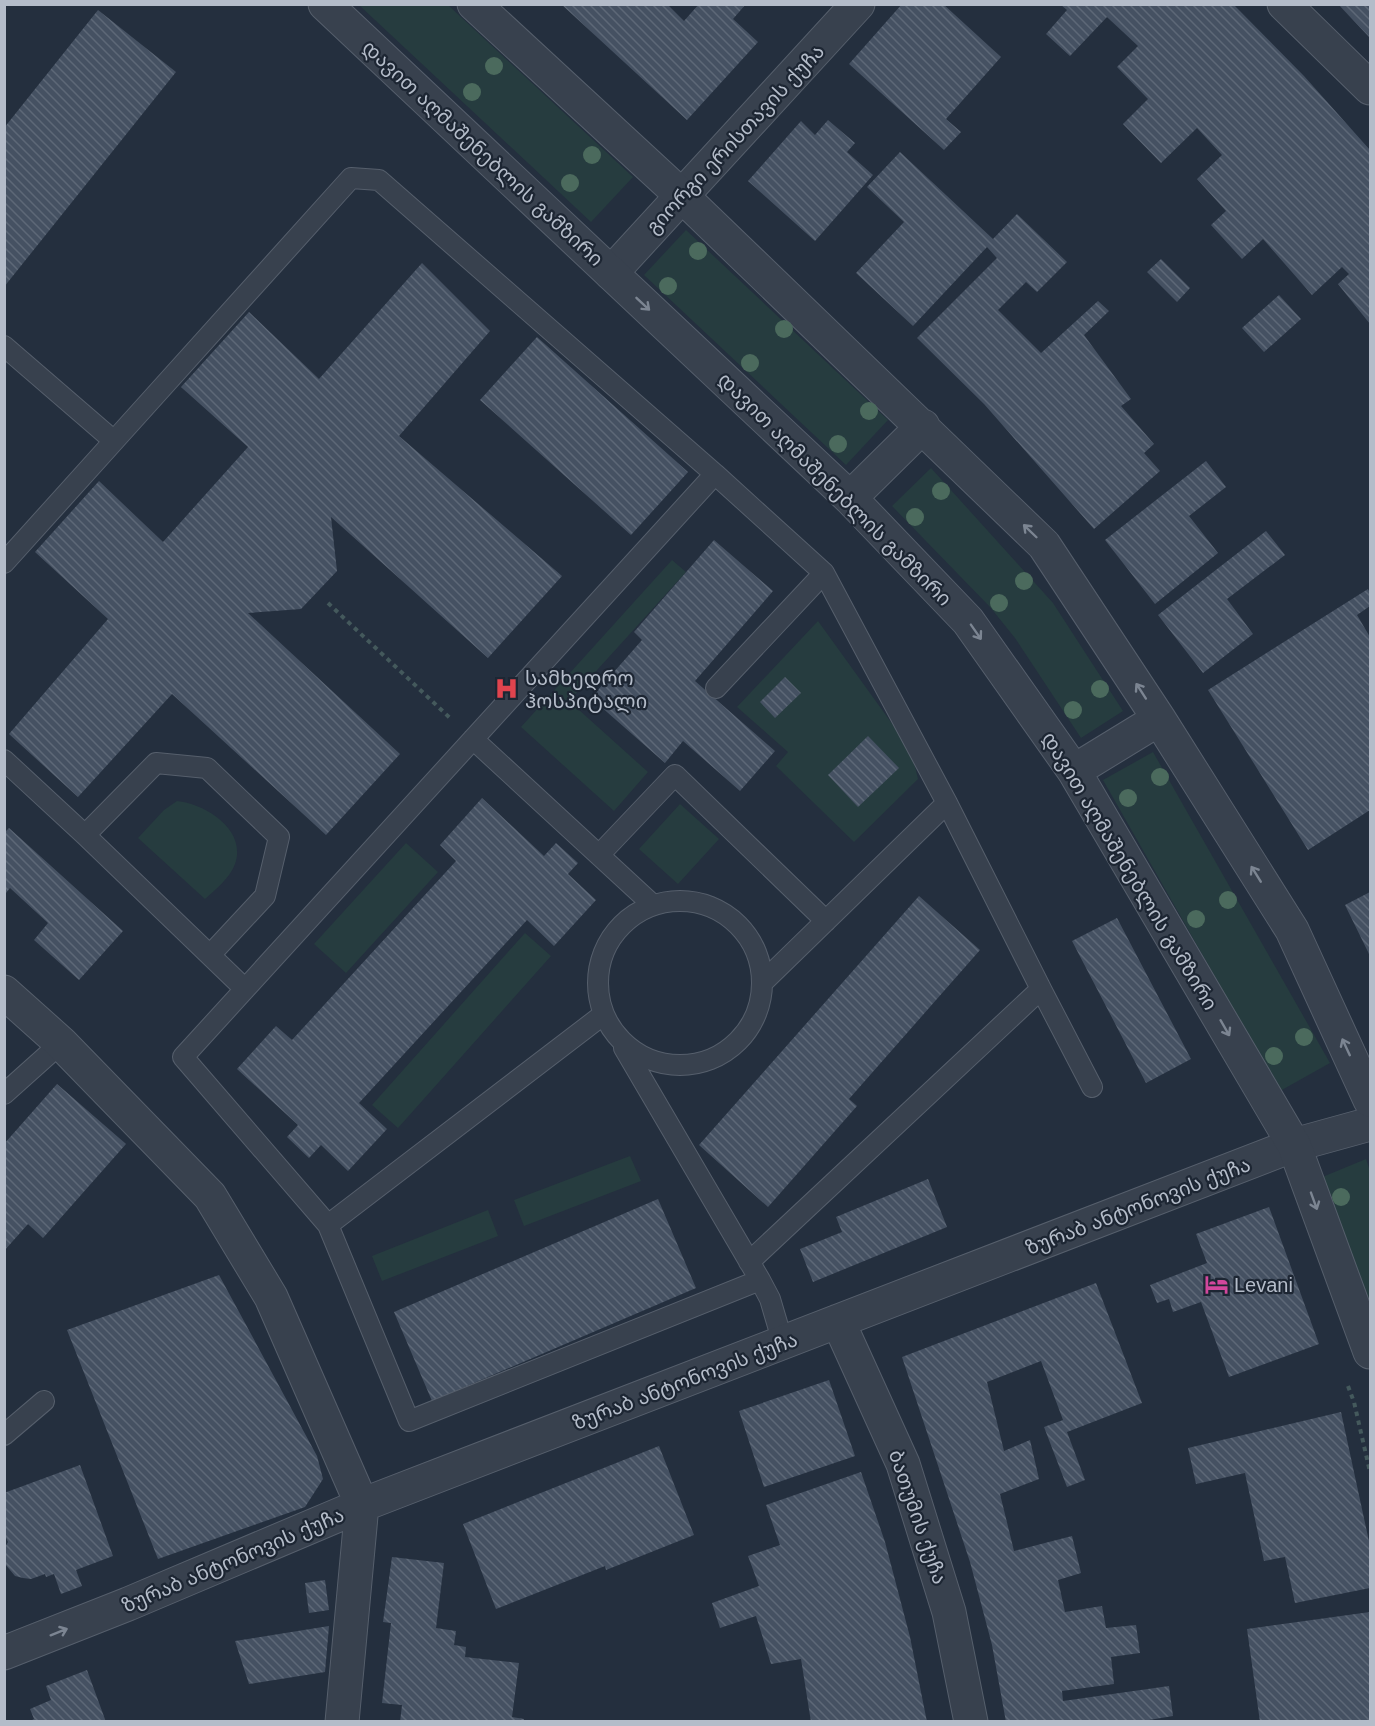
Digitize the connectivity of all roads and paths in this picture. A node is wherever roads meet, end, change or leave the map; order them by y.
1 (326, 4) edge
2 (474, 4) edge
3 (858, 4) edge
4 (1284, 4) edge
5 (1371, 88) edge
6 (682, 196) junction
7 (611, 273) junction
8 (4, 346) edge
9 (922, 426) junction
10 (114, 441) junction
11 (715, 474) junction
12 (850, 498) junction
13 (4, 563) edge
14 (824, 573) junction
15 (328, 603) dead end
16 (716, 688) dead end
17 (1159, 719) junction
18 (473, 739) junction
19 (4, 760) edge
20 (1074, 771) junction
21 (947, 803) junction
22 (85, 835) junction
23 (599, 855) junction
24 (653, 905) junction
25 (826, 921) junction
26 (210, 955) junction
27 (763, 982) junction
28 (245, 988) junction
29 (1041, 989) junction
30 (4, 992) edge
31 (604, 1014) junction
32 (618, 1039) junction
33 (61, 1043) junction
34 (1092, 1087) dead end
35 (4, 1094) edge
36 (1371, 1100) edge
37 (1371, 1124) edge
38 (1294, 1145) junction
39 (328, 1225) junction
40 (749, 1262) junction
41 (760, 1280) junction
42 (838, 1321) junction
43 (783, 1343) junction
44 (1371, 1352) edge
45 (44, 1401) dead end
46 (4, 1435) edge
47 (362, 1505) junction
48 (4, 1653) edge
49 (342, 1722) edge
50 (971, 1722) edge

1 - 7 street, დავით აღმაშენებლის გამზირი
2 - 6 street
3 - 6 street, გიორგი ერისთავის ქუჩა
4 - 5 street
6 - 7 street, გიორგი ერისთავის ქუჩა
6 - 9 street
7 -> 12 street, დავით აღმაშენებლის გამზირი
8 - 10 lane
9 - 12 street
17 -> 9 street
10 - 11 lane
10 - 13 lane
11 - 14 lane
11 - 18 lane
12 -> 20 street, დავით აღმაშენებლის გამზირი
14 - 16 lane
14 - 21 lane
15 - 18 path
17 - 20 street
36 -> 17 street
18 - 23 lane
18 - 28 lane
19 - 22 lane
20 -> 38 street, დავით აღმაშენებლის გამზირი
21 - 25 lane
21 - 29 lane
22 - 26 lane
22 - 26 lane
23 - 24 lane
23 - 25 lane
24 - 27 lane
24 - 31 lane
25 - 27 lane
26 - 28 lane
27 - 32 lane
28 - 39 lane
29 - 34 lane
29 - 40 lane
30 - 33 street
31 - 32 lane
31 - 39 lane
32 - 40 lane
33 - 35 lane
33 - 47 street
37 - 38 street, ზურაბ ანტონოვის ქუჩა
38 - 42 street, ზურაბ ანტონოვის ქუჩა
38 -> 44 street, დავით აღმაშენებლის გამზირი
39 - 41 lane
40 - 41 lane
41 - 43 lane
42 - 43 street, ზურაბ ანტონოვის ქუჩა
42 - 50 street, ბათუმის ქუჩა
43 - 47 street, ზურაბ ანტონოვის ქუჩა
45 - 46 lane
48 -> 47 street, ზურაბ ანტონოვის ქუჩა
47 - 49 street

